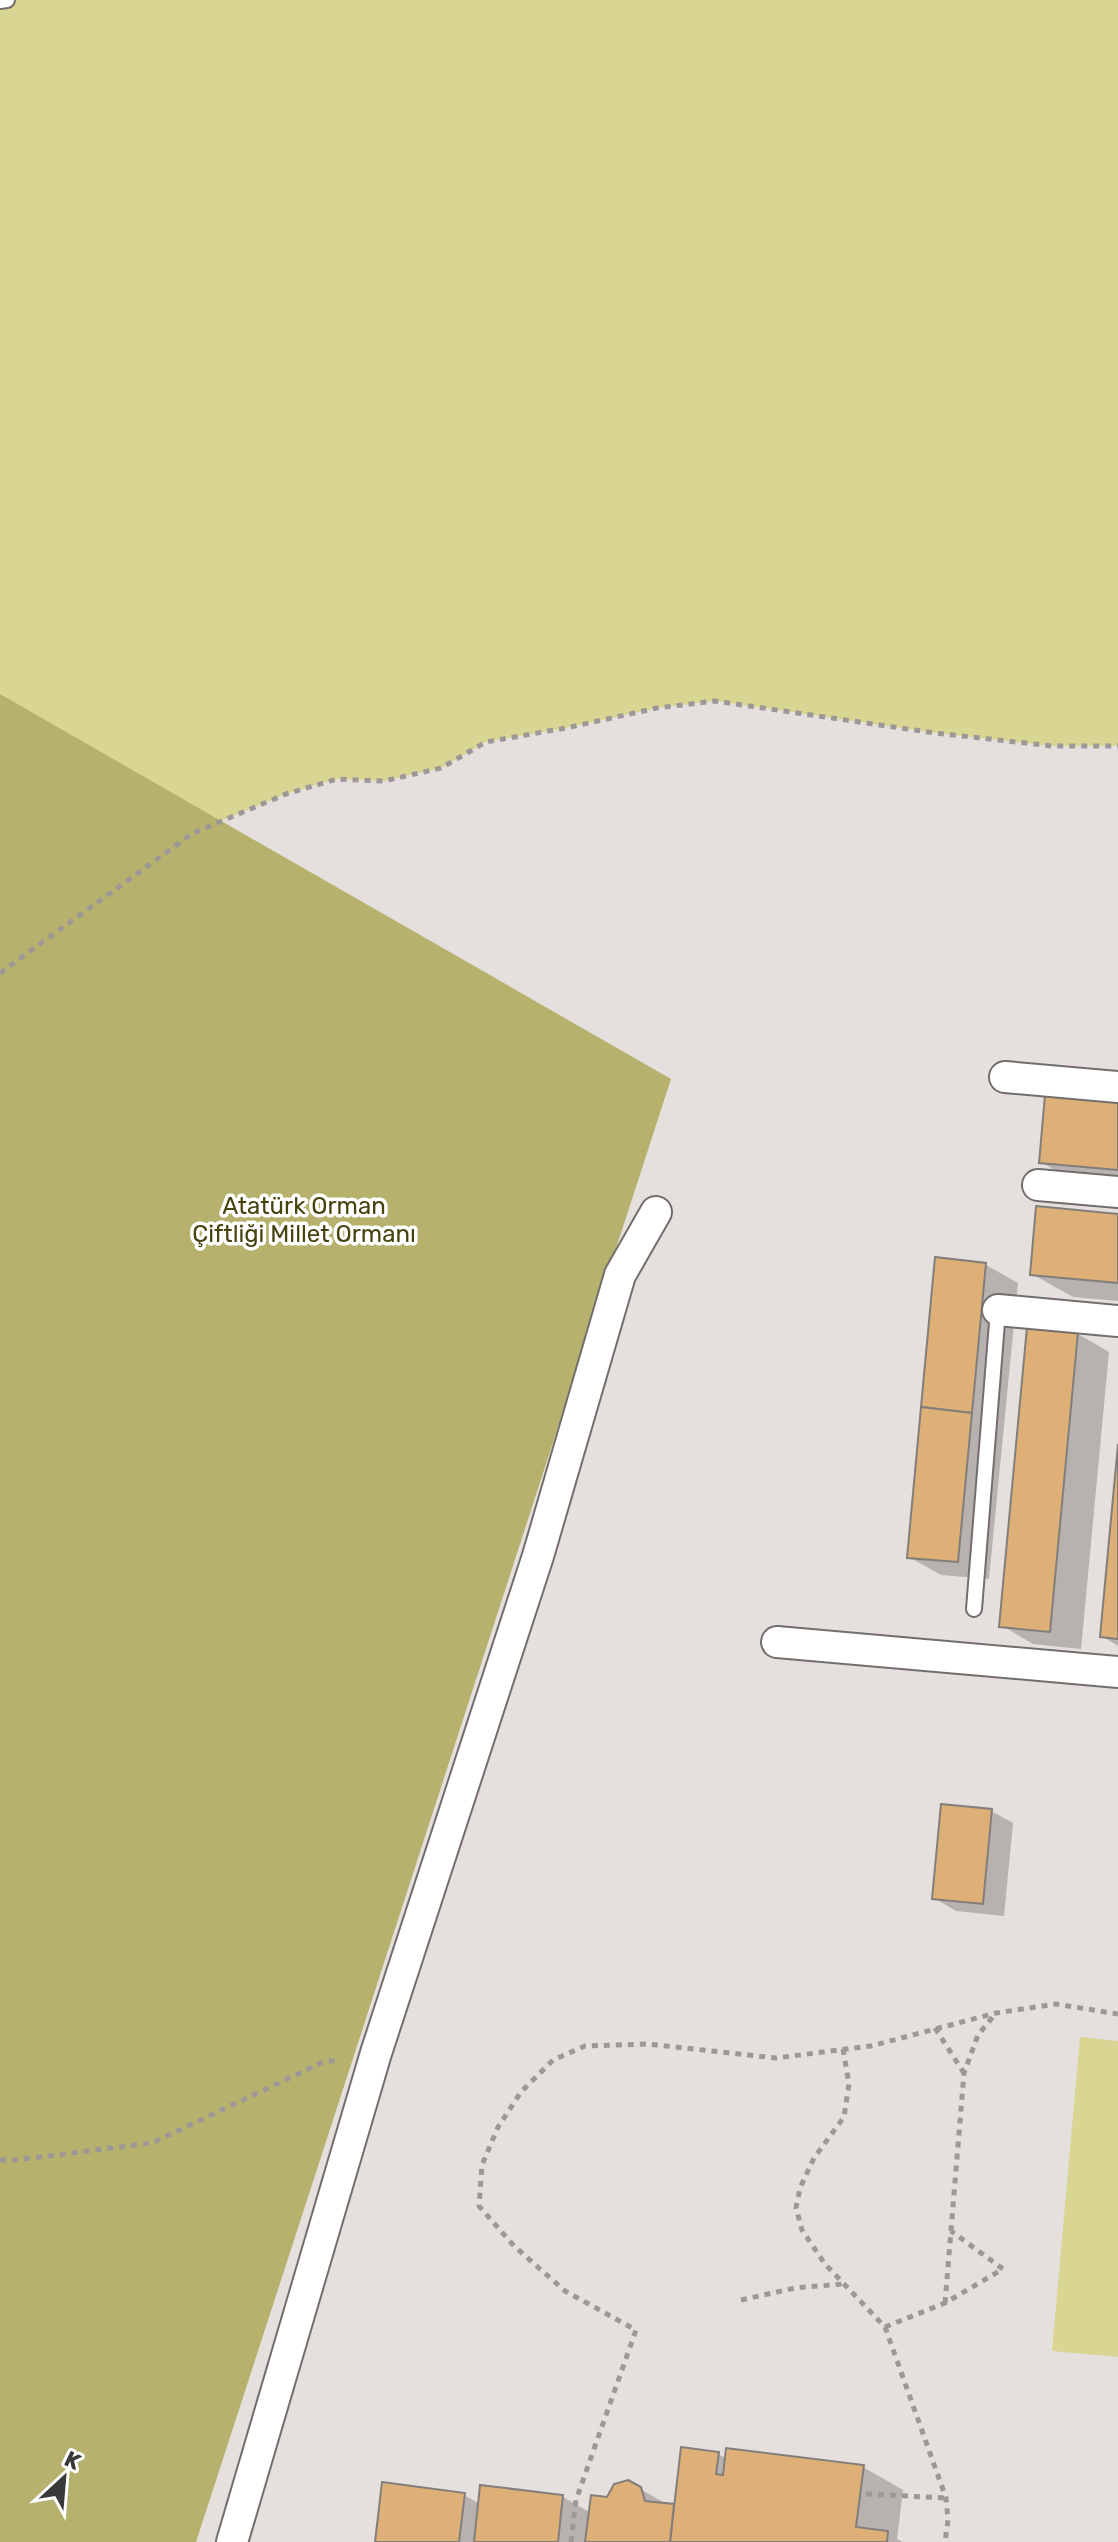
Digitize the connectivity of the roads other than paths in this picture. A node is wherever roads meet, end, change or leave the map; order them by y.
1 (7, 0) edge
2 (0, 1) edge
3 (1005, 1077) dead end
4 (1118, 1087) edge
5 (1038, 1185) dead end
6 (1118, 1192) edge
7 (656, 1212) dead end
8 (998, 1310) joint
9 (1118, 1321) edge
10 (974, 1609) dead end
11 (777, 1642) dead end
12 (1118, 1672) edge
13 (232, 2542) edge

1 - 2 lane
3 - 4 street
5 - 6 street
7 - 13 street
8 - 9 street
8 - 10 lane
11 - 12 street

